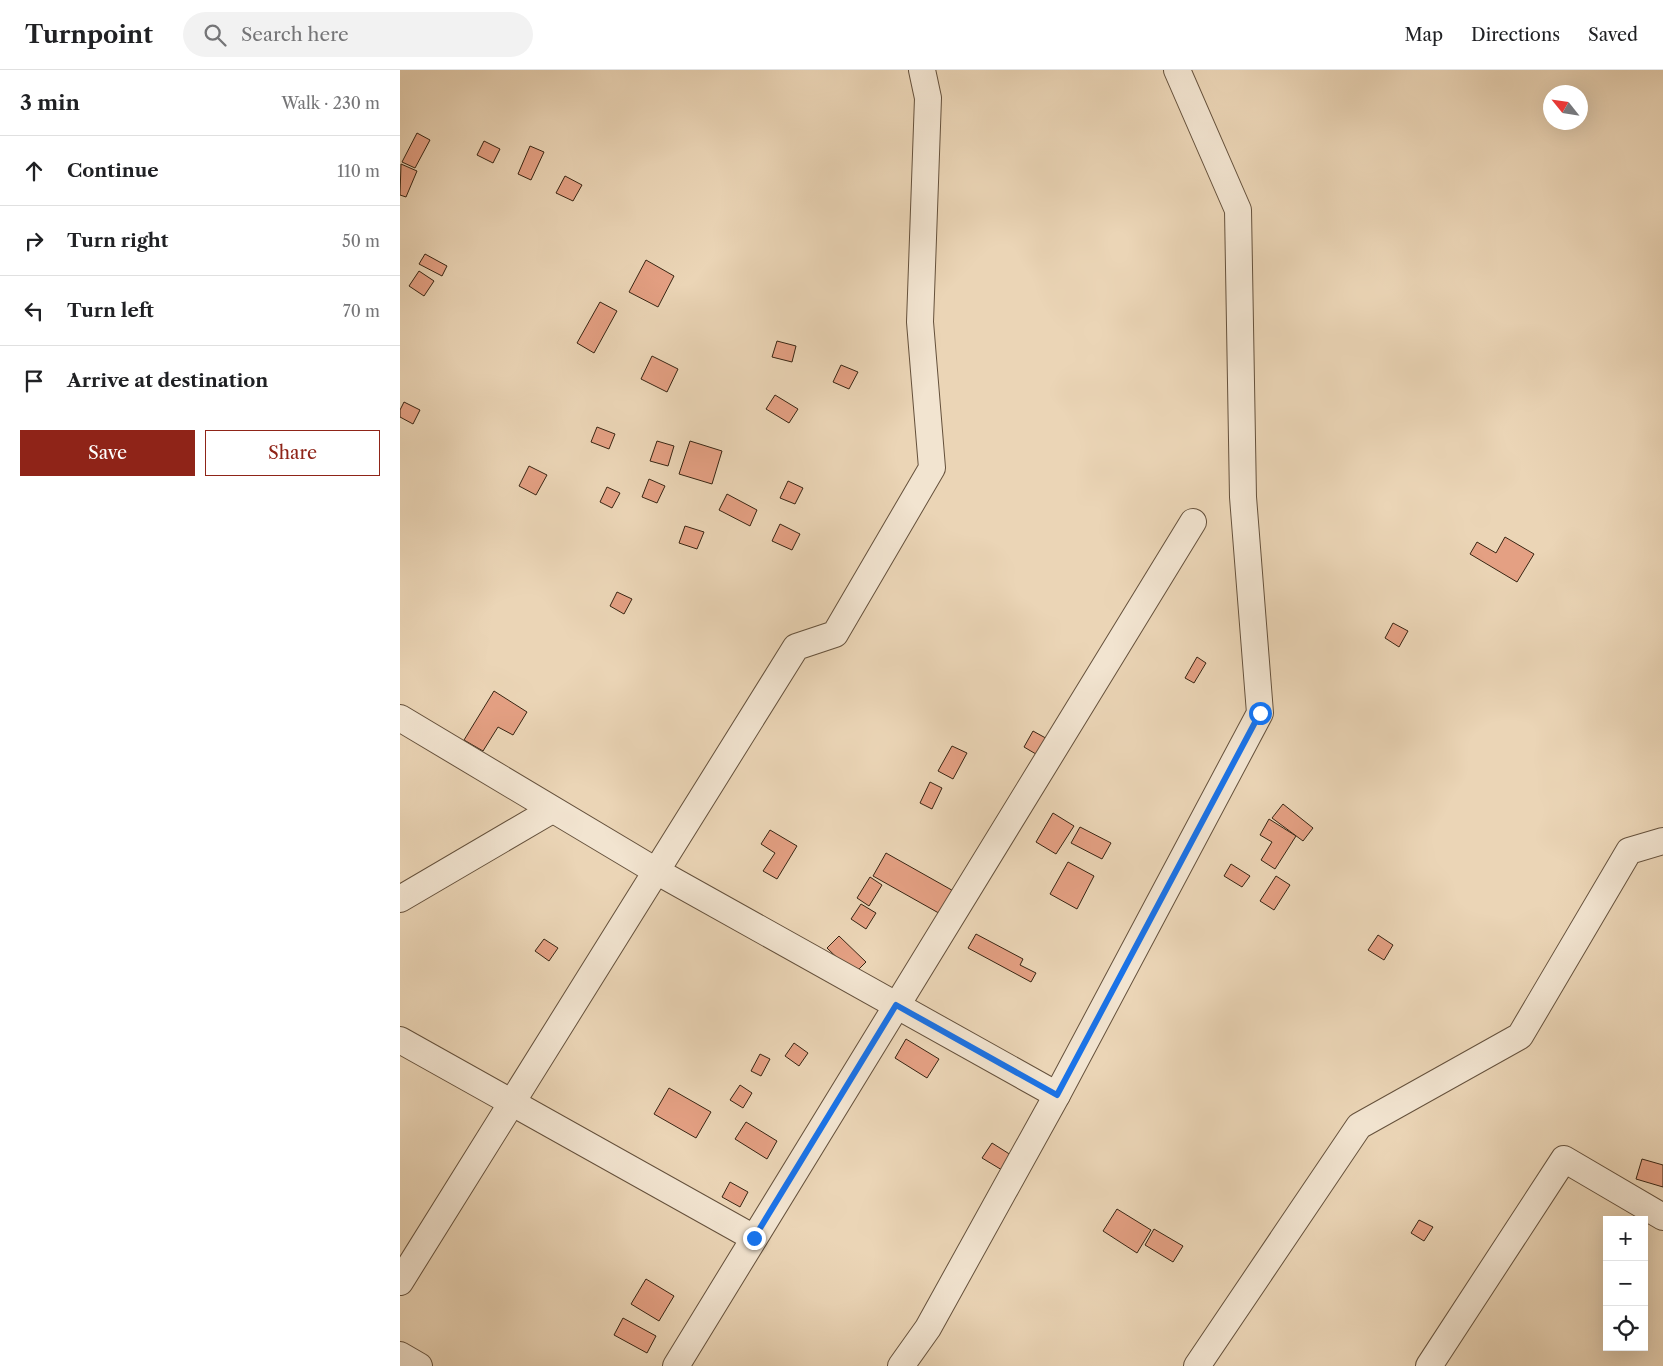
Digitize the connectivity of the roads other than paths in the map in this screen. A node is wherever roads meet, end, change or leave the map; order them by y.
1 (922, 70) edge
2 (1177, 70) edge
3 (1193, 522) dead end
4 (400, 718) edge
5 (552, 810) junction
6 (1663, 841) edge
7 (656, 871) junction
8 (400, 899) edge
9 (896, 1005) junction
10 (400, 1040) edge
11 (1057, 1095) junction
12 (512, 1102) junction
13 (1663, 1217) edge
14 (754, 1238) junction
15 (400, 1282) edge
16 (400, 1355) edge
17 (419, 1366) edge
18 (676, 1366) edge
19 (901, 1366) edge
20 (1197, 1366) edge
21 (1429, 1366) edge

1 - 7 street
2 - 11 street
3 - 9 street
4 - 5 street
5 - 7 street
5 - 8 street
6 - 20 street
7 - 9 street
7 - 12 street
9 - 11 street
9 - 14 street
10 - 12 street
11 - 19 street
12 - 14 street
12 - 15 street
13 - 21 street
14 - 18 street
16 - 17 street

